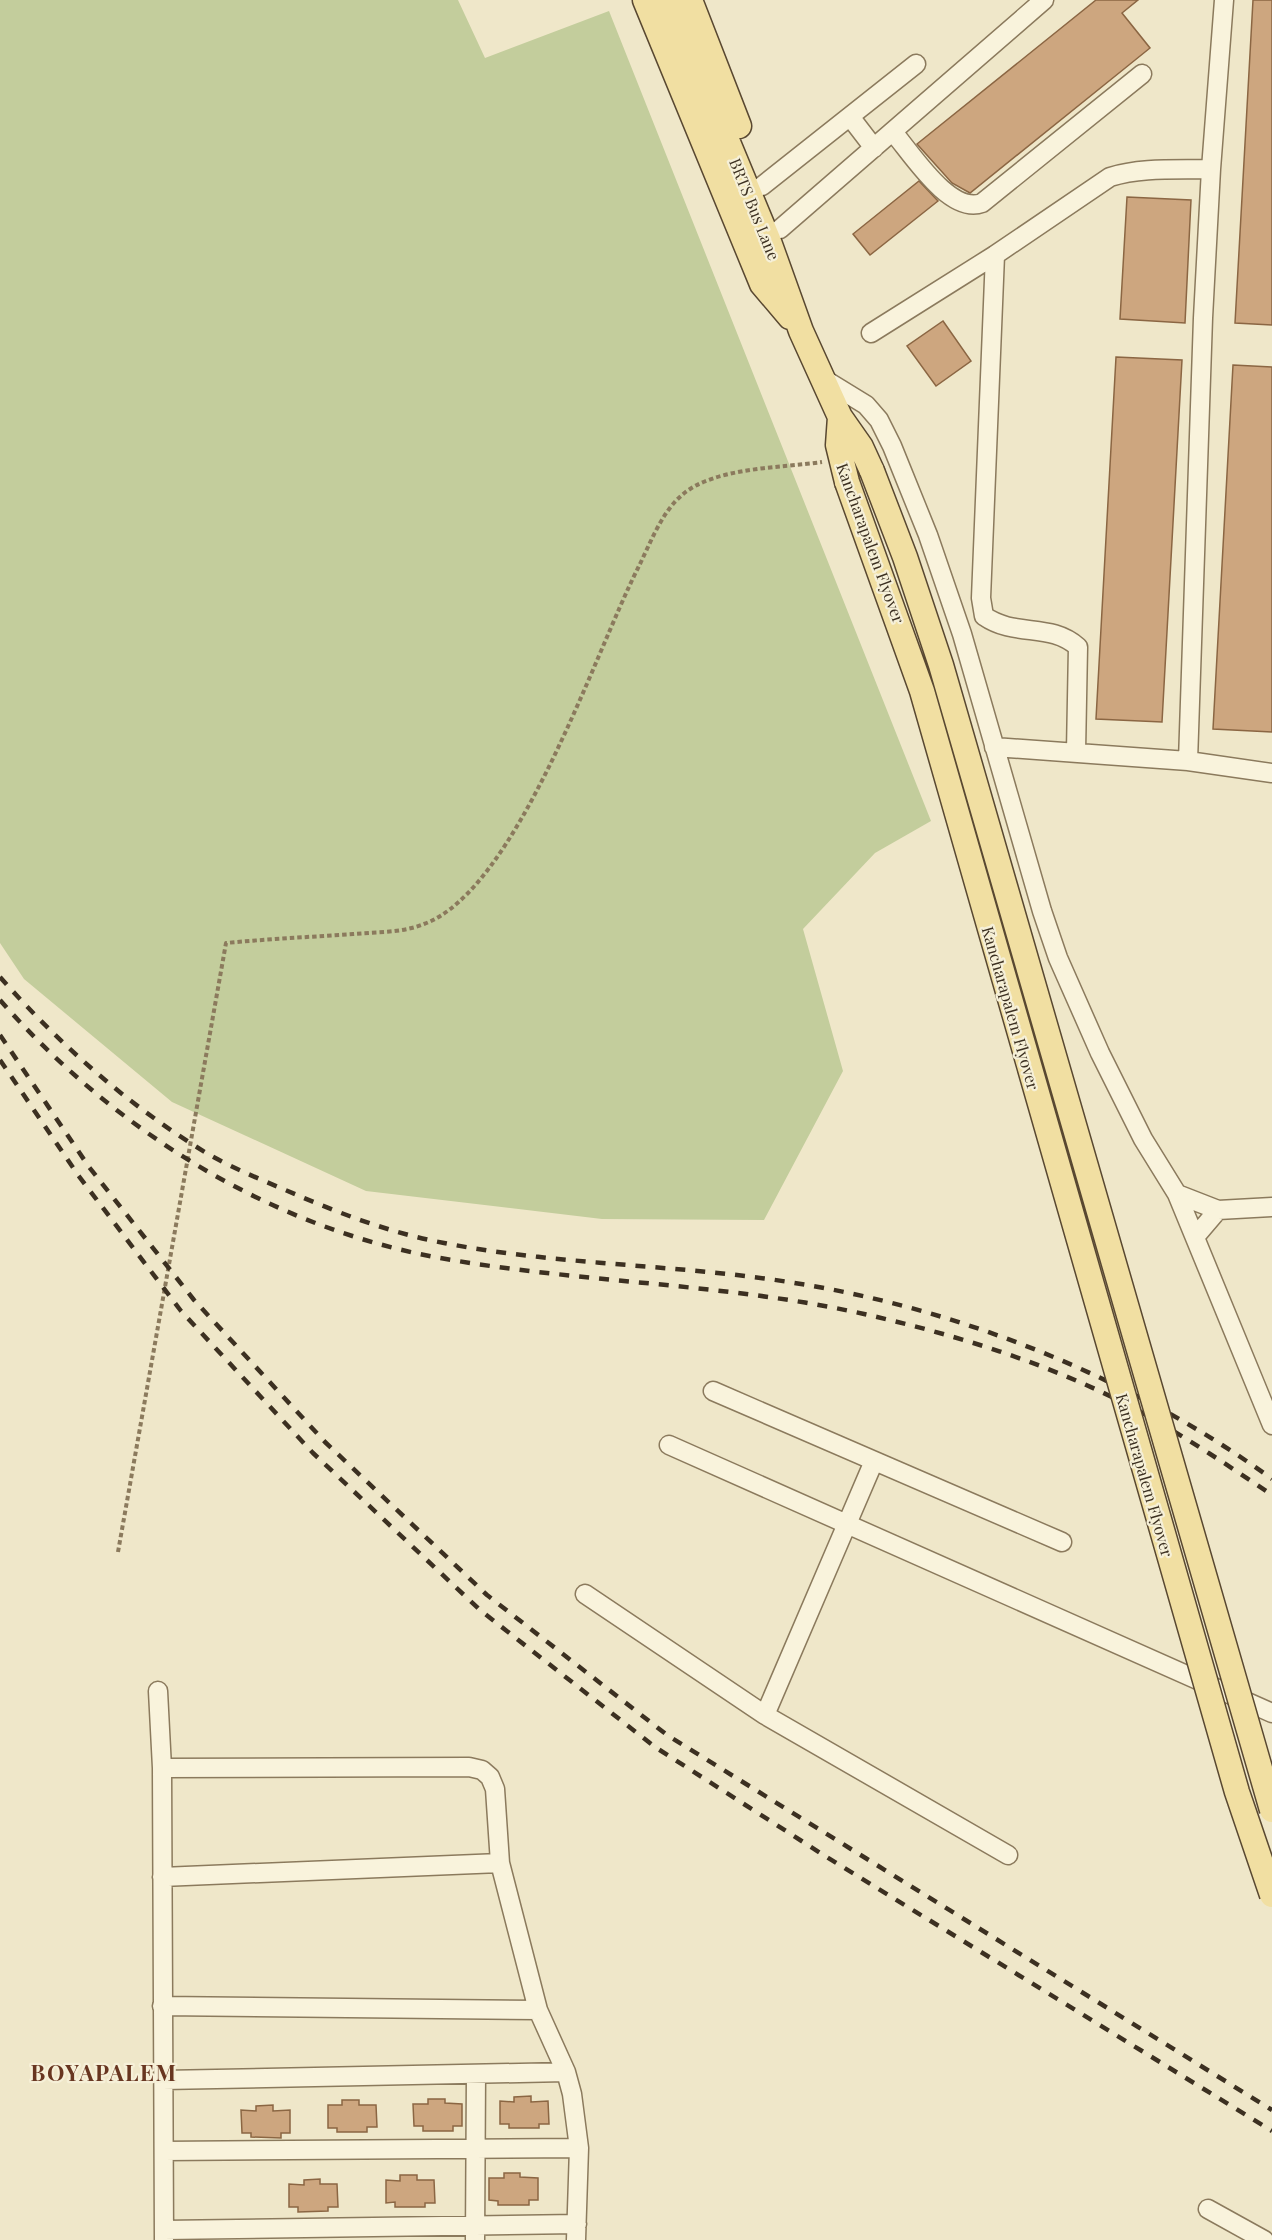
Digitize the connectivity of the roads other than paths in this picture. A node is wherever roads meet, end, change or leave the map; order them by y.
1 (645, 0) edge
2 (669, 0) edge
3 (690, 0) edge
4 (1044, 0) edge
5 (1224, 0) edge
6 (916, 64) dead end
7 (1142, 74) dead end
8 (851, 118) junction
9 (893, 132) junction
10 (874, 148) junction
11 (1211, 169) junction
12 (762, 186) junction
13 (780, 229) junction
14 (995, 255) junction
15 (801, 331) junction
16 (871, 333) dead end
17 (822, 378) junction
18 (840, 417) junction
19 (994, 747) junction
20 (1076, 751) junction
21 (1188, 761) junction
22 (1272, 773) edge
23 (1177, 1194) junction
24 (1272, 1207) edge
25 (1218, 1210) junction
26 (1195, 1237) junction
27 (713, 1391) dead end
28 (1272, 1425) edge
29 (669, 1445) dead end
30 (874, 1461) junction
31 (847, 1523) junction
32 (1062, 1542) dead end
33 (585, 1594) dead end
34 (158, 1691) dead end
35 (1272, 1713) edge
36 (765, 1715) junction
37 (162, 1768) junction
38 (1272, 1810) edge
39 (1008, 1855) dead end
40 (500, 1863) junction
41 (162, 1877) junction
42 (1272, 1895) edge
43 (162, 2006) junction
44 (538, 2010) junction
45 (566, 2072) junction
46 (476, 2074) junction
47 (163, 2080) junction
48 (476, 2148) junction
49 (579, 2148) junction
50 (164, 2151) junction
51 (1208, 2209) dead end
52 (475, 2232) edge
53 (577, 2232) edge
54 (164, 2235) edge
55 (1264, 2240) edge

1 - 15 main road
2 - 15 main road, BRTS Bus Lane
3 - 12 main road
4 - 9 street
5 - 11 street
6 - 8 street
7 - 9 street
8 - 10 street
8 - 12 street
9 - 10 street
10 - 13 street
11 - 14 street
11 - 21 street
12 - 13 main road
13 - 15 main road
14 - 16 street
14 - 20 street
15 - 17 main road, BRTS Bus Lane
17 - 18 main road, BRTS Bus Lane
17 - 19 street
18 - 38 main road, Kancharapalem Flyover, bridge
18 - 42 main road, Kancharapalem Flyover, bridge
19 - 20 street
19 - 23 street
20 - 21 street
21 - 22 street
23 - 25 street
23 - 26 street
24 - 25 street
25 - 26 street
26 - 28 street
27 - 30 street
29 - 31 street
30 - 31 street
30 - 32 street
31 - 35 street
31 - 36 street
33 - 36 street
34 - 37 street
36 - 39 street
37 - 40 street
37 - 41 street
40 - 41 street
40 - 44 street
41 - 43 street
43 - 44 street
43 - 47 street
44 - 45 street
45 - 46 street
45 - 49 street
46 - 47 street
46 - 48 street
47 - 50 street
48 - 49 street
48 - 50 street
48 - 52 street
49 - 53 street
50 - 54 street
51 - 55 street
52 - 53 street
52 - 54 street

